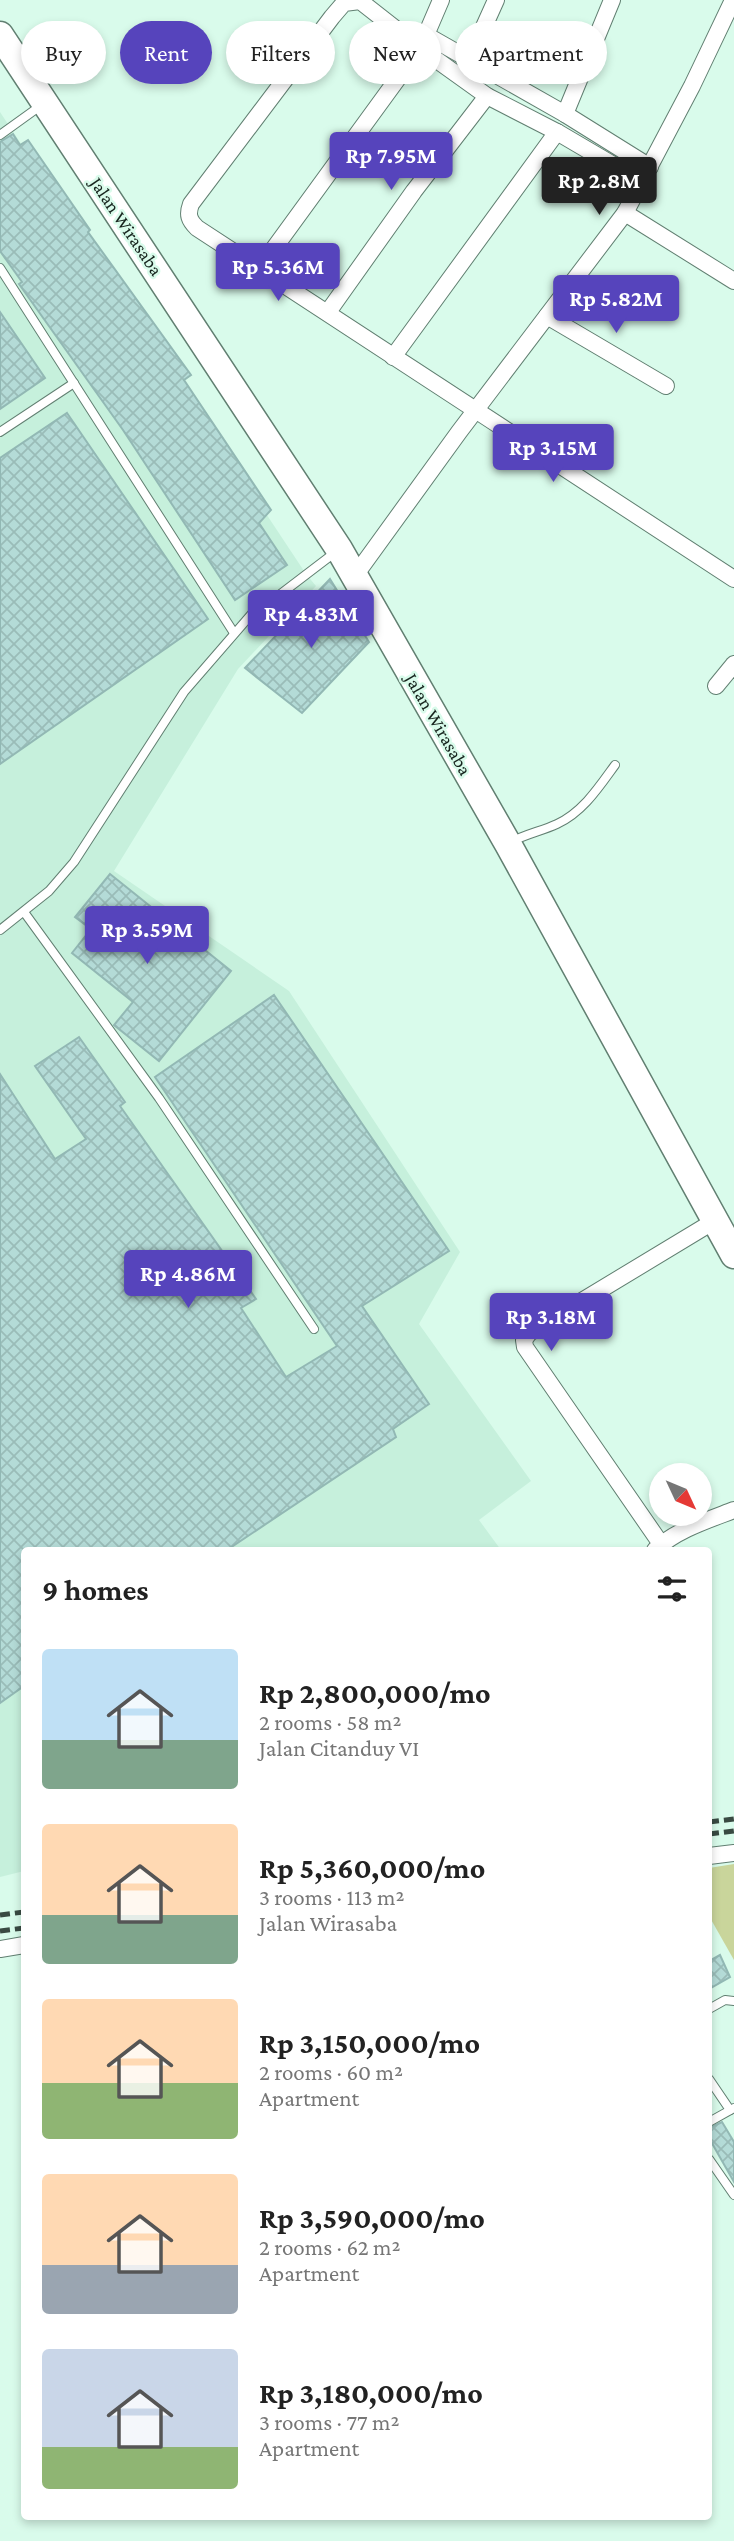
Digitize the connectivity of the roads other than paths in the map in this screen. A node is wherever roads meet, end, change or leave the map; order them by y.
1 (441, 0) edge
2 (496, 0) edge
3 (612, 0) edge
4 (733, 0) edge
5 (391, 21) edge
6 (432, 21) edge
7 (487, 21) edge
8 (0, 36) edge
9 (441, 57) edge
10 (393, 84) edge
11 (512, 84) edge
12 (487, 96) junction
13 (45, 103) junction
14 (565, 114) junction
15 (557, 132) junction
16 (0, 135) edge
17 (646, 174) junction
18 (625, 213) junction
19 (0, 268) edge
20 (259, 269) junction
21 (734, 281) edge
22 (328, 312) junction
23 (547, 316) junction
24 (393, 357) junction
25 (74, 383) junction
26 (666, 386) dead end
27 (475, 412) junction
28 (0, 432) edge
29 (339, 549) junction
30 (355, 577) junction
31 (734, 579) edge
32 (278, 596) dead end
33 (255, 610) dead end
34 (234, 633) junction
35 (734, 664) edge
36 (716, 686) dead end
37 (615, 765) dead end
38 (508, 844) junction
39 (24, 912) junction
40 (0, 930) edge
41 (716, 1220) junction
42 (733, 1250) edge
43 (314, 1329) dead end
44 (734, 1510) edge
45 (658, 1547) edge
46 (734, 1853) edge
47 (712, 1856) edge
48 (21, 1946) edge
49 (0, 1949) edge
50 (734, 2001) edge
51 (712, 2007) edge
52 (712, 2084) edge
53 (732, 2109) edge
54 (712, 2120) edge
55 (712, 2163) edge
56 (734, 2195) edge

1 - 6 street
2 - 7 street
3 - 14 street
4 - 17 street
5 - 20 street
8 - 13 main road, Jalan Wirasaba
9 - 12 street
10 - 20 street
11 - 14 street
12 - 15 street
12 - 22 street
13 - 16 lane
13 - 29 main road, Jalan Wirasaba
14 - 17 street
15 - 17 street
15 - 24 street
17 - 18 street
18 - 21 street
18 - 23 street
19 - 25 lane
20 - 22 street
22 - 24 street
23 - 26 street
23 - 27 street
24 - 27 street
25 - 28 lane
25 - 34 lane
27 - 30 street
27 - 31 street
29 - 30 main road, Jalan Wirasaba
29 - 32 lane
30 - 38 main road, Jalan Wirasaba
33 - 34 lane
34 - 39 lane
35 - 36 street
37 - 38 lane
38 - 41 main road, Jalan Wirasaba
39 - 40 lane
39 - 43 lane
41 - 42 main road, Jalan Wirasaba
41 - 45 street
44 - 45 street
46 - 47 street
48 - 49 street
50 - 51 lane
52 - 53 lane
53 - 54 lane
55 - 56 lane

